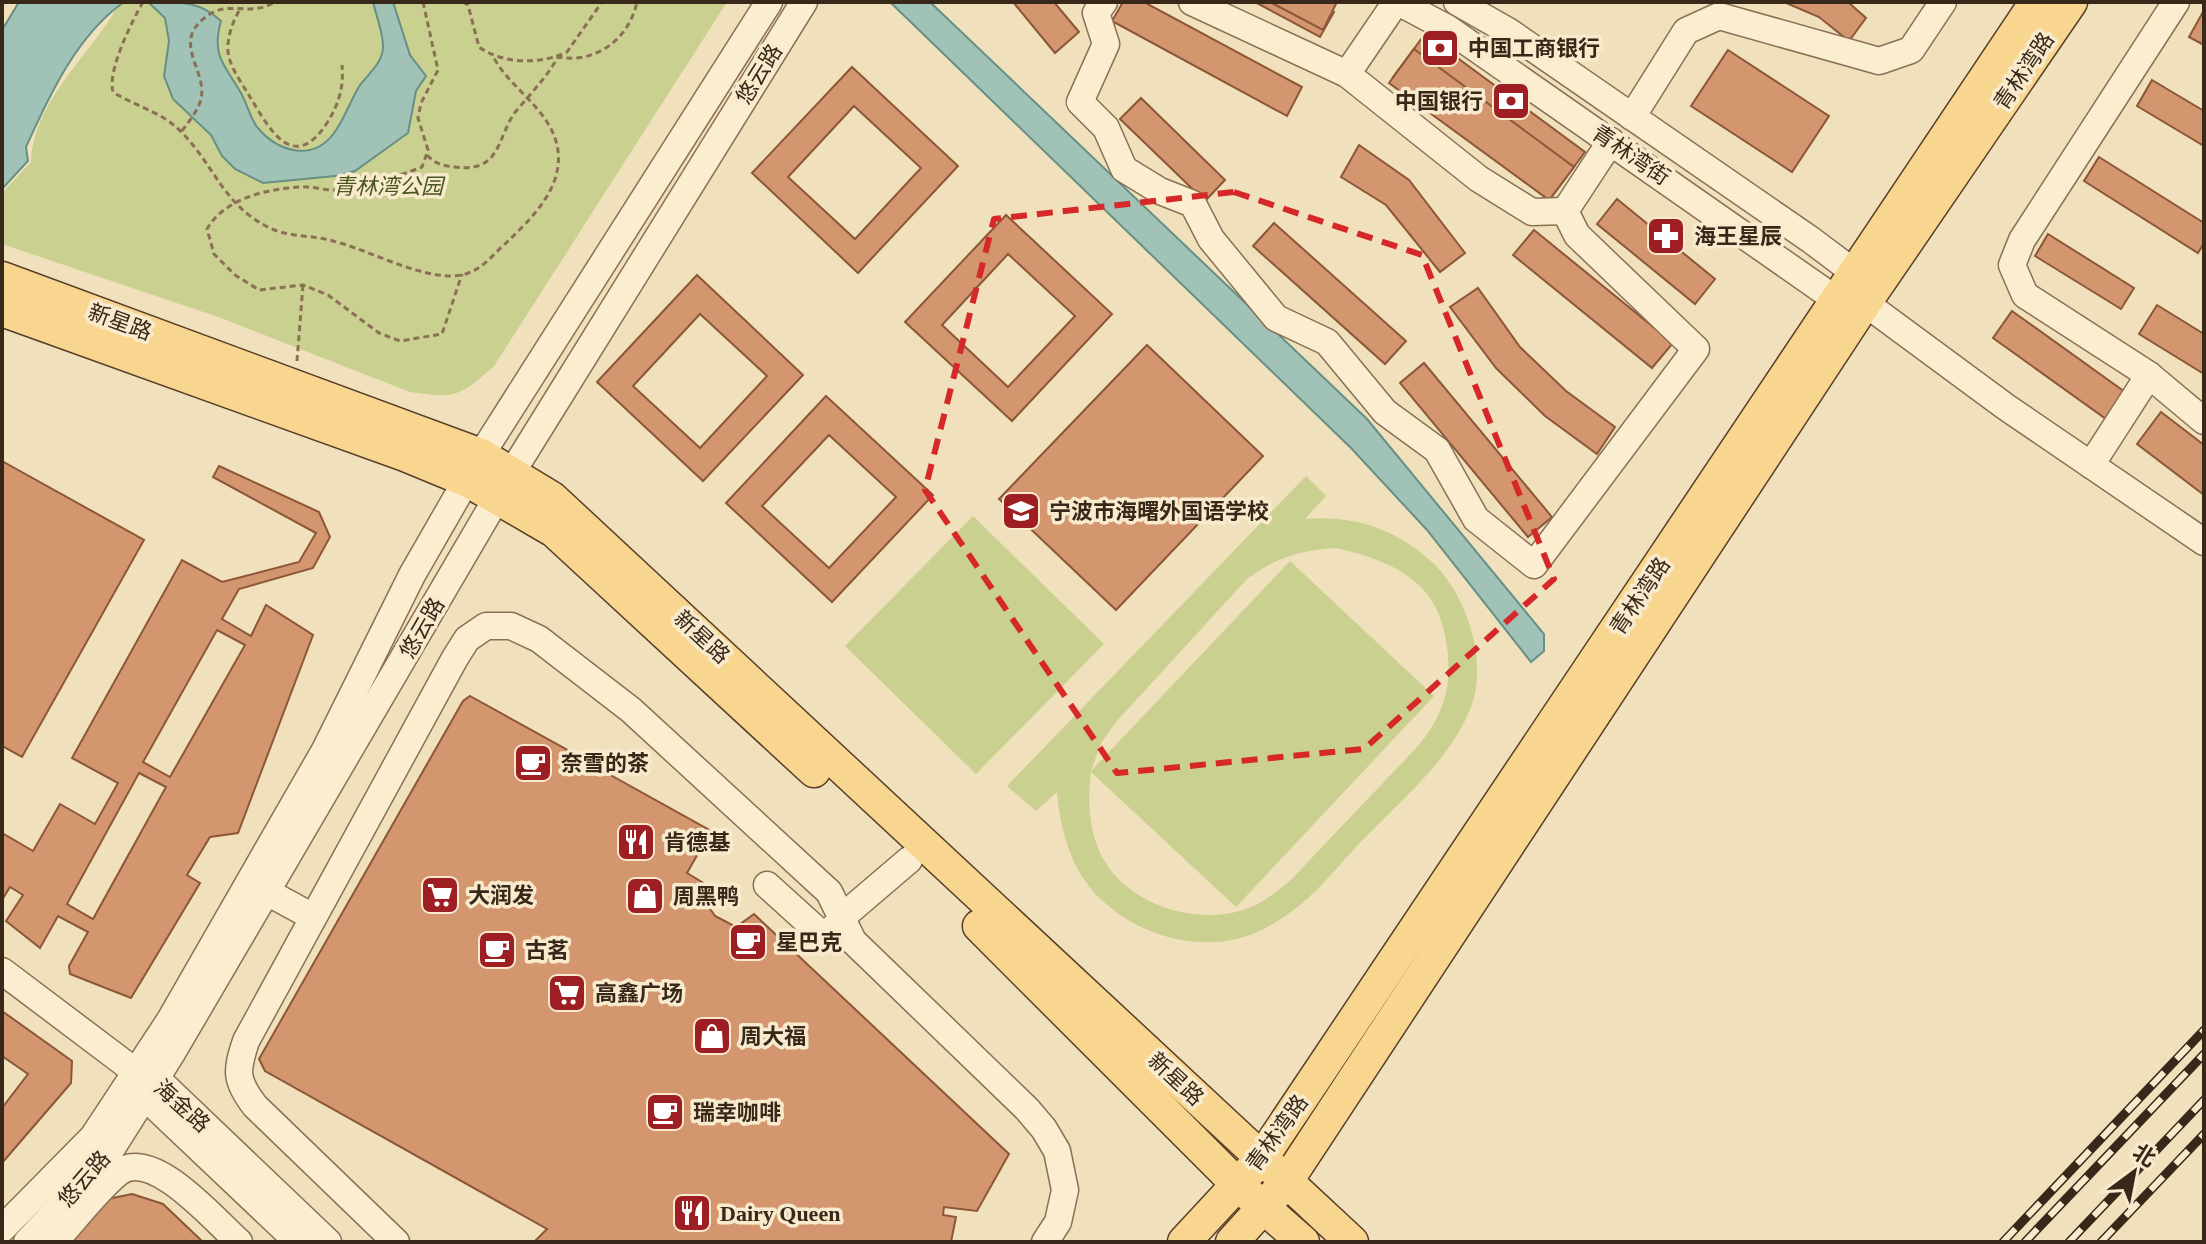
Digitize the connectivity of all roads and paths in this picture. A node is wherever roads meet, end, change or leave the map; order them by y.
1 (143, 2) edge
2 (275, 2) edge
3 (423, 2) edge
4 (463, 2) edge
5 (602, 2) edge
6 (637, 2) edge
7 (769, 2) edge
8 (804, 2) edge
9 (1104, 2) edge
10 (1192, 2) edge
11 (1397, 2) edge
12 (1457, 2) edge
13 (1943, 2) edge
14 (2036, 2) edge
15 (2071, 2) edge
16 (2176, 2) edge
17 (239, 11) junction
18 (558, 57) junction
19 (494, 58) junction
20 (342, 65) dead end
21 (1347, 74) junction
22 (529, 100) junction
23 (1632, 117) junction
24 (181, 132) junction
25 (1611, 141) junction
26 (427, 155) junction
27 (233, 203) junction
28 (1565, 211) junction
29 (462, 274) junction
30 (2, 278) edge
31 (303, 285) junction
32 (1853, 292) junction
33 (2, 310) edge
34 (2149, 375) junction
35 (295, 386) junction
36 (2204, 421) edge
37 (2091, 465) junction
38 (474, 468) junction
39 (504, 486) junction
40 (2204, 542) edge
41 (909, 860) junction
42 (767, 885) dead end
43 (267, 892) junction
44 (313, 917) junction
45 (842, 920) junction
46 (2, 971) edge
47 (145, 1082) junction
48 (1261, 1159) junction
49 (1287, 1181) junction
50 (1238, 1185) junction
51 (1266, 1207) junction
52 (2, 1229) edge
53 (27, 1242) edge
54 (54, 1242) edge
55 (239, 1242) edge
56 (298, 1242) edge
57 (328, 1242) edge
58 (396, 1242) edge
59 (1045, 1242) edge
60 (1184, 1242) edge
61 (1232, 1242) edge
62 (1303, 1242) edge
63 (1352, 1242) edge

1 - 24 path
2 - 17 path
3 - 26 path
4 - 19 path
5 - 18 path
6 - 18 path
7 - 38 street, 悠云路
8 - 39 street, 悠云路
9 - 28 street
10 - 21 street
11 - 21 street
11 - 25 street, 青林湾街
12 - 23 street, 青林湾街
13 - 23 street
14 - 32 main road, 青林湾路
15 - 32 main road, 青林湾路
16 - 34 street
17 - 20 path
17 - 24 path
18 - 19 path
18 - 22 path
19 - 22 path
21 - 28 street
22 - 26 path
22 - 29 path
23 - 32 street, 青林湾街
24 - 27 path
25 - 28 street
25 - 32 street, 青林湾街
26 - 27 path
27 - 29 path
27 - 31 path
29 - 31 path
30 - 35 main road, 新星路
31 - 35 path
32 - 37 street, 青林湾街
32 - 48 main road, 青林湾路
32 - 49 main road, 青林湾路
33 - 38 main road, 新星路
34 - 36 street
34 - 37 street
35 - 38 main road, 新星路
37 - 40 street, 青林湾街
38 - 39 main road, 新星路
38 - 47 street, 悠云路
39 - 41 main road, 新星路
39 - 43 street, 悠云路
39 - 48 main road, 新星路
41 - 45 street
41 - 50 main road, 新星路
42 - 45 street
43 - 44 street
43 - 47 street, 悠云路
44 - 45 street
44 - 58 street
45 - 59 street
46 - 47 street
47 - 52 street, 悠云路
47 - 53 street, 悠云路
47 - 56 street, 海金路
47 - 57 street, 海金路
48 - 49 main road, 新星路
48 - 50 main road, 青林湾路
49 - 51 main road, 青林湾路
49 - 63 main road, 新星路
50 - 51 main road, 新星路
50 - 60 main road, 青林湾路
51 - 61 main road, 青林湾路
51 - 62 main road, 新星路
54 - 55 street

